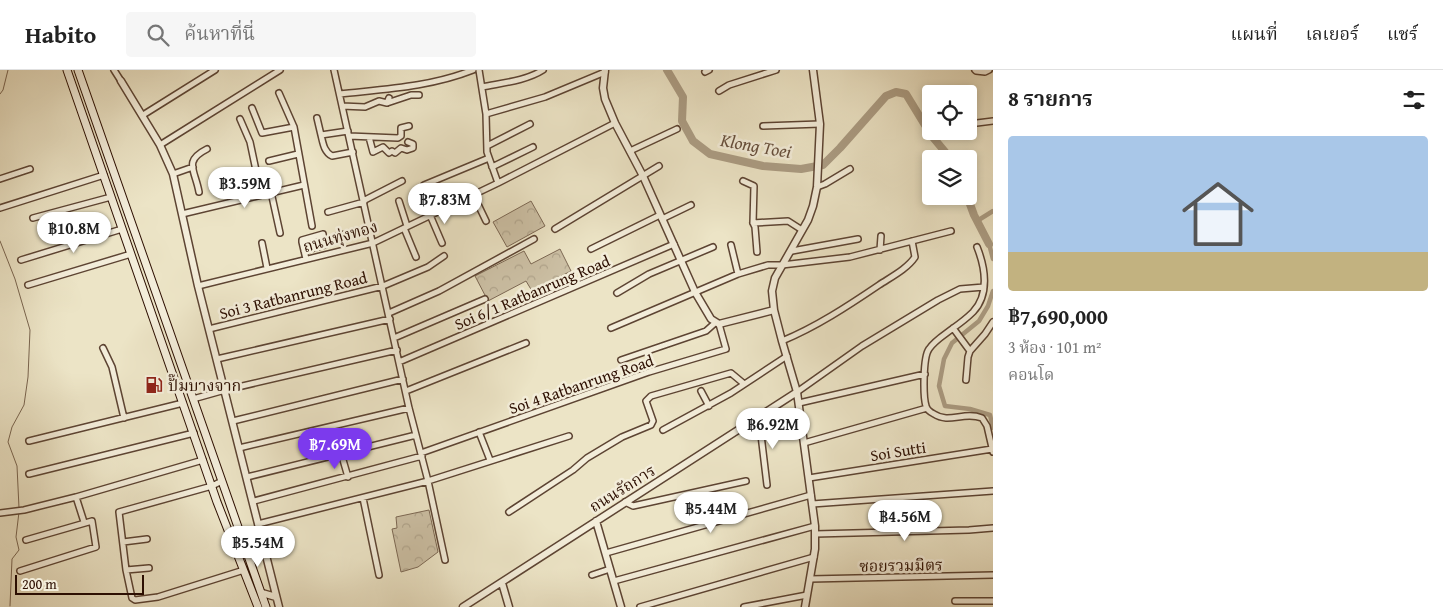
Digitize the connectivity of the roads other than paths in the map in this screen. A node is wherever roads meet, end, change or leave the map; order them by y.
1 (67, 70) edge
2 (78, 70) edge
3 (114, 70) edge
4 (215, 70) edge
5 (280, 70) edge
6 (334, 70) edge
7 (473, 70) edge
8 (479, 70) edge
9 (543, 70) edge
10 (776, 70) edge
11 (812, 70) edge
12 (975, 70) edge
13 (989, 70) edge
14 (605, 71) edge
15 (121, 81) joint
16 (482, 86) junction
17 (719, 91) dead end
18 (279, 93) dead end
19 (340, 94) junction
20 (419, 95) dead end
21 (342, 106) junction
22 (252, 108) dead end
23 (486, 114) junction
24 (143, 115) junction
25 (317, 118) dead end
26 (240, 119) dead end
27 (993, 121) edge
28 (615, 123) junction
29 (977, 123) edge
30 (530, 124) dead end
31 (820, 124) junction
32 (409, 126) dead end
33 (763, 126) dead end
34 (294, 128) junction
35 (677, 129) dead end
36 (349, 134) junction
37 (322, 135) junction
38 (369, 137) junction
39 (408, 142) dead end
40 (160, 145) junction
41 (486, 146) junction
42 (533, 147) dead end
43 (207, 149) dead end
44 (630, 151) junction
45 (353, 152) junction
46 (298, 154) junction
47 (489, 158) junction
48 (268, 161) dead end
49 (492, 166) junction
50 (659, 166) dead end
51 (193, 167) junction
52 (30, 169) dead end
53 (850, 169) dead end
54 (173, 174) junction
55 (104, 175) junction
56 (643, 176) junction
57 (0, 181) edge
58 (402, 181) dead end
59 (743, 181) dead end
60 (498, 182) junction
61 (304, 185) junction
62 (424, 185) dead end
63 (816, 187) junction
64 (199, 192) dead end
65 (271, 192) junction
66 (262, 194) junction
67 (473, 194) junction
68 (111, 197) junction
69 (363, 201) junction
70 (399, 201) dead end
71 (691, 205) dead end
72 (0, 208) edge
73 (328, 212) dead end
74 (182, 214) junction
75 (430, 216) junction
76 (661, 217) junction
77 (34, 218) dead end
78 (486, 221) dead end
79 (753, 223) junction
80 (312, 226) dead end
81 (406, 227) junction
82 (370, 228) junction
83 (555, 228) dead end
84 (122, 229) junction
85 (802, 230) junction
86 (951, 231) dead end
87 (280, 232) dead end
88 (337, 236) dead end
89 (881, 236) dead end
90 (858, 238) dead end
91 (534, 239) dead end
92 (912, 241) junction
93 (262, 243) dead end
94 (373, 243) junction
95 (442, 243) dead end
96 (674, 244) junction
97 (730, 245) dead end
98 (713, 247) dead end
99 (977, 247) dead end
100 (591, 249) dead end
101 (880, 250) junction
102 (304, 251) junction
103 (792, 251) junction
104 (140, 252) junction
105 (757, 252) dead end
106 (131, 254) junction
107 (444, 256) dead end
108 (416, 257) dead end
109 (306, 259) junction
110 (20, 260) dead end
111 (682, 260) junction
112 (782, 265) junction
113 (267, 268) junction
114 (738, 274) junction
115 (28, 285) dead end
116 (198, 286) junction
117 (383, 286) junction
118 (984, 287) junction
119 (617, 292) dead end
120 (695, 292) junction
121 (485, 299) dead end
122 (774, 310) junction
123 (389, 316) junction
124 (993, 322) edge
125 (717, 324) junction
126 (611, 328) dead end
127 (209, 329) junction
128 (954, 329) junction
129 (394, 338) junction
130 (782, 341) junction
131 (526, 343) dead end
132 (103, 348) dead end
133 (968, 348) junction
134 (397, 350) junction
135 (787, 356) junction
136 (217, 359) junction
137 (621, 360) dead end
138 (399, 362) junction
139 (925, 374) junction
140 (403, 379) junction
141 (966, 380) dead end
142 (743, 383) junction
143 (224, 390) junction
144 (701, 391) dead end
145 (406, 392) junction
146 (797, 392) junction
147 (193, 399) junction
148 (183, 403) junction
149 (799, 403) junction
150 (709, 406) junction
151 (409, 408) junction
152 (927, 408) junction
153 (124, 418) junction
154 (757, 419) junction
155 (232, 422) junction
156 (663, 430) dead end
157 (479, 432) junction
158 (194, 433) junction
159 (416, 435) junction
160 (568, 436) dead end
161 (29, 442) dead end
162 (804, 443) junction
163 (239, 448) junction
164 (992, 450) edge
165 (341, 453) junction
166 (422, 455) junction
167 (203, 460) junction
168 (490, 460) junction
169 (29, 474) dead end
170 (247, 476) junction
171 (348, 477) junction
172 (809, 478) junction
173 (222, 481) junction
174 (428, 481) junction
175 (746, 481) dead end
176 (767, 484) dead end
177 (212, 486) junction
178 (993, 491) edge
179 (811, 494) junction
180 (76, 497) junction
181 (363, 498) junction
182 (254, 501) junction
183 (625, 502) junction
184 (812, 504) junction
185 (508, 512) dead end
186 (0, 513) edge
187 (596, 521) junction
188 (84, 522) junction
189 (258, 524) junction
190 (815, 526) junction
191 (993, 528) edge
192 (815, 534) junction
193 (147, 539) dead end
194 (26, 540) dead end
195 (123, 542) junction
196 (606, 553) junction
197 (814, 557) junction
198 (445, 560) dead end
199 (149, 568) dead end
200 (610, 569) junction
201 (126, 570) junction
202 (244, 570) junction
203 (20, 571) dead end
204 (379, 575) dead end
205 (592, 575) dead end
206 (993, 575) edge
207 (810, 579) junction
208 (614, 582) junction
209 (502, 583) junction
210 (262, 593) junction
211 (807, 595) junction
212 (276, 597) junction
213 (955, 601) dead end
214 (993, 601) edge
215 (258, 607) edge
216 (266, 607) edge
217 (279, 607) edge
218 (463, 607) edge
219 (509, 607) edge
220 (621, 607) edge
221 (640, 607) edge
222 (744, 607) edge
223 (805, 607) edge

1 - 55 main road
2 - 104 main road
3 - 15 street
4 - 24 street
5 - 40 street
6 - 19 street
7 - 19 street
8 - 16 street
9 - 16 street
10 - 17 street
11 - 31 street
12 - 13 street
14 - 23 street
14 - 28 street
15 - 24 street
16 - 23 street
18 - 34 street
19 - 21 street
20 - 21 street
21 - 36 street
22 - 34 street
23 - 41 street
24 - 40 street
25 - 37 street
26 - 66 street
27 - 29 street
28 - 44 street
28 - 60 street, ถนนทุ่งทอง
30 - 41 street
31 - 33 street
31 - 63 street
32 - 38 street
34 - 46 street
35 - 44 street
36 - 37 street
36 - 38 street
36 - 45 street
37 - 45 street
38 - 39 street
40 - 54 street
41 - 47 street
42 - 49 street
43 - 51 street
44 - 56 street
45 - 69 street
46 - 48 street
46 - 61 street
47 - 49 street
47 - 62 street
49 - 60 street
50 - 56 street
51 - 54 street
51 - 64 street
52 - 57 street
53 - 63 street
54 - 74 street
55 - 68 main road
55 - 72 street
56 - 76 street
56 - 83 street
58 - 69 street
59 - 79 street
60 - 67 street, ถนนทุ่งทอง
61 - 65 street
61 - 80 street
63 - 85 street
65 - 66 street
65 - 87 street
66 - 74 street
67 - 75 street, ถนนทุ่งทอง
67 - 78 street
68 - 77 street
68 - 84 main road
69 - 73 street
69 - 82 street
70 - 81 street
71 - 76 street
74 - 116 street
75 - 81 street, ถนนทุ่งทอง
75 - 95 street
76 - 96 street
76 - 100 street
79 - 85 street
79 - 105 street
81 - 94 street, ถนนทุ่งทอง
81 - 108 street
82 - 88 street
82 - 94 street
84 - 106 main road
84 - 110 street
85 - 103 street
86 - 92 street
89 - 101 street
90 - 103 street
91 - 123 street
92 - 101 street
92 - 130 street
93 - 113 street
94 - 109 street, ถนนทุ่งทอง
94 - 117 street
96 - 111 street
96 - 138 street, Soi 6/1 Ratbanrung Road
97 - 114 street
98 - 111 street
99 - 118 street
101 - 112 street
102 - 102 street
102 - 109 street
103 - 112 street
104 - 106 main road
104 - 147 main road
106 - 115 street
106 - 148 main road
107 - 117 street, Soi 3 Ratbanrung Road
109 - 113 street, ถนนทุ่งทอง
111 - 119 street
111 - 120 street
112 - 114 street
112 - 122 street
113 - 116 street, ถนนทุ่งทอง
114 - 120 street
116 - 127 street
117 - 123 street
117 - 127 street, Soi 3 Ratbanrung Road
118 - 128 street
118 - 146 street
120 - 125 street
120 - 126 street
121 - 129 street
122 - 125 street
122 - 130 street
123 - 129 street
123 - 136 street
124 - 133 street
125 - 137 street
125 - 157 street, Soi 4 Ratbanrung Road
127 - 136 street
128 - 133 street
128 - 139 street
129 - 134 street
130 - 135 street
131 - 145 street
132 - 153 street
133 - 141 street
134 - 138 street
134 - 143 street
135 - 142 street
135 - 146 street
136 - 143 street
138 - 140 street
139 - 149 street
139 - 152 street
140 - 145 street
140 - 155 street
142 - 150 street
142 - 185 street
143 - 147 street
143 - 155 street
144 - 150 street
145 - 151 street
146 - 149 street
146 - 154 street, ถนนรัถการ
147 - 173 main road
148 - 153 street
148 - 158 main road
149 - 162 street
150 - 156 street
151 - 159 street
151 - 163 street
152 - 162 street
152 - 164 street
153 - 161 street
154 - 176 street
154 - 183 street, ถนนรัถการ
155 - 163 street
157 - 166 street, Soi 4 Ratbanrung Road
157 - 168 street
158 - 167 main road
158 - 169 street
159 - 165 street
159 - 166 street
160 - 168 street
162 - 172 street
163 - 170 street
164 - 172 street, Soi Sutti
165 - 170 street
165 - 171 street
166 - 171 street, Soi 4 Ratbanrung Road
166 - 174 street
167 - 177 main road
167 - 180 street
168 - 174 street
170 - 182 street
171 - 182 street, Soi 4 Ratbanrung Road
172 - 179 street
173 - 177 street
173 - 210 main road
174 - 181 street
174 - 198 street
175 - 183 street
177 - 195 street
177 - 202 main road
178 - 184 street
179 - 184 street
179 - 196 street
180 - 186 street
180 - 188 street
181 - 189 street
181 - 204 street
182 - 189 street
183 - 187 street, ถนนรัถการ
184 - 190 street
187 - 196 street
187 - 209 street, ถนนรัถการ
188 - 194 street
188 - 203 street
189 - 212 street
190 - 192 street
190 - 208 street
191 - 192 street
192 - 197 street
193 - 195 street
195 - 201 street
196 - 200 street
197 - 207 street
197 - 221 street
199 - 201 street
200 - 205 street
200 - 208 street
201 - 202 street
202 - 215 main road
206 - 207 street, ซอยรวมมิตร
207 - 211 street
208 - 220 street
209 - 218 street, ถนนรัถการ
209 - 219 street
210 - 212 street
210 - 216 main road
211 - 222 street
211 - 223 street
212 - 217 street
213 - 214 street

